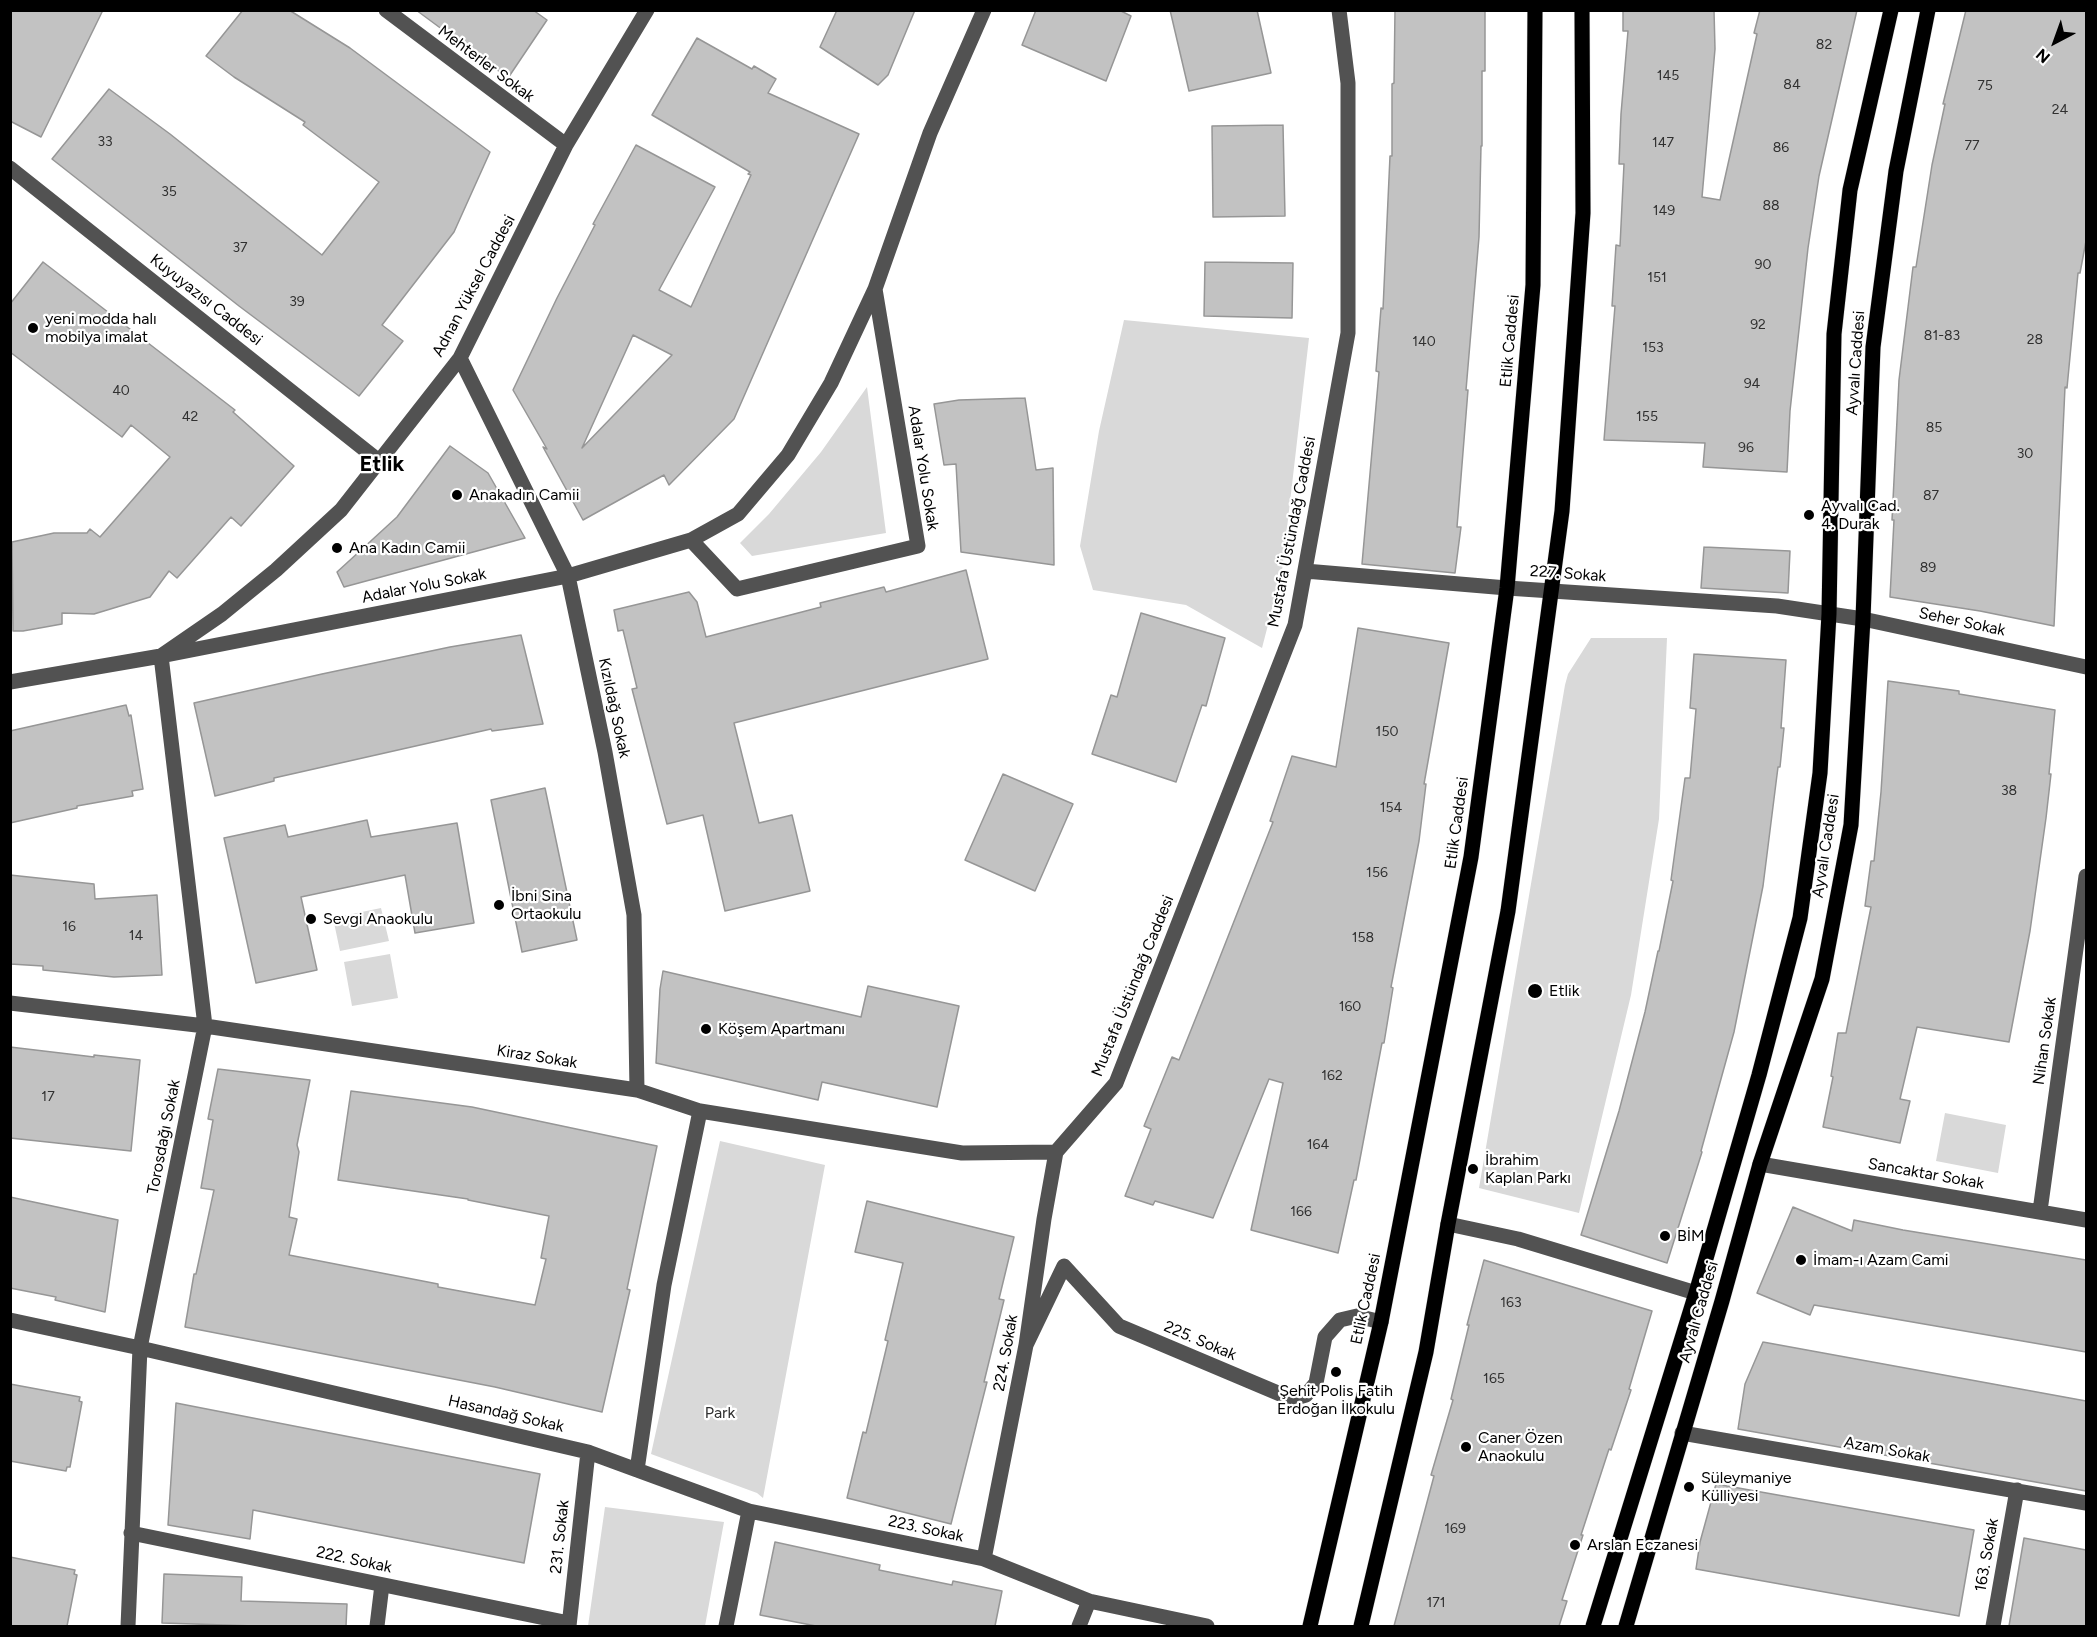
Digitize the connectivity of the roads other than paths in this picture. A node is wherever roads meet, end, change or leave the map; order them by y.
1 (386, 10) edge
2 (647, 10) edge
3 (984, 10) edge
4 (1340, 10) edge
5 (1535, 10) edge
6 (1582, 10) edge
7 (1891, 10) edge
8 (1928, 10) edge
9 (566, 145) junction
10 (10, 168) edge
11 (875, 289) junction
12 (460, 358) junction
13 (380, 461) junction
14 (691, 540) junction
15 (1305, 571) junction
16 (568, 576) junction
17 (1506, 588) junction
18 (1551, 591) junction
19 (1829, 614) junction
20 (1863, 619) junction
21 (161, 656) junction
22 (2086, 667) edge
23 (10, 681) edge
24 (2086, 876) edge
25 (10, 1004) edge
26 (205, 1026) junction
27 (637, 1090) junction
28 (700, 1111) junction
29 (1056, 1152) junction
30 (1760, 1164) junction
31 (2040, 1211) junction
32 (2086, 1220) edge
33 (1448, 1224) junction
34 (1696, 1293) junction
35 (10, 1320) edge
36 (1381, 1322) junction
37 (1026, 1345) junction
38 (140, 1348) junction
39 (1682, 1433) junction
40 (588, 1452) junction
41 (637, 1470) junction
42 (2017, 1490) junction
43 (2086, 1503) edge
44 (749, 1511) junction
45 (131, 1533) junction
46 (984, 1559) junction
47 (382, 1585) junction
48 (1089, 1601) junction
49 (569, 1625) edge
50 (128, 1626) edge
51 (377, 1626) edge
52 (726, 1626) edge
53 (1079, 1626) edge
54 (1207, 1626) edge
55 (1310, 1626) edge
56 (1360, 1626) edge
57 (1593, 1626) edge
58 (1626, 1626) edge
59 (1993, 1626) edge

1 - 9 street, Mehterler Sokak
2 - 9 street, Adnan Yüksel Caddesi
3 - 11 street, Adalar Yolu Sokak
4 - 15 street, Mustafa Üstündağ Caddesi
5 - 17 main road, Etlik Caddesi
6 - 18 main road
7 - 19 main road, Ayvalı Caddesi
8 - 20 main road, Ayvalı Caddesi
9 - 12 street, Adnan Yüksel Caddesi
10 - 13 street, Kuyuyazısı Caddesi
11 - 14 street, Adalar Yolu Sokak
11 - 14 street, Adalar Yolu Sokak
12 - 13 street, Adnan Yüksel Caddesi
12 - 16 street, Kızıldağ Sokak
13 - 21 street, Adnan Yüksel Caddesi
14 - 16 street, Adalar Yolu Sokak
15 - 17 street, 227. Sokak
15 - 29 street, Mustafa Üstündağ Caddesi
16 - 21 street, Adalar Yolu Sokak
16 - 27 street, Kızıldağ Sokak
17 - 18 street, 227. Sokak
17 - 36 main road, Etlik Caddesi
18 - 19 street, 227. Sokak
18 - 33 main road
19 - 20 street, Seher Sokak
19 - 34 main road, Ayvalı Caddesi
20 - 22 street, Seher Sokak
20 - 30 main road, Ayvalı Caddesi
21 - 23 street, Adnan Yüksel Caddesi
21 - 26 street, Torosdağı Sokak
24 - 31 street, Nihan Sokak
25 - 26 street, Kiraz Sokak
26 - 27 street, Kiraz Sokak
26 - 38 street, Torosdağı Sokak
27 - 28 street, Kiraz Sokak
28 - 29 street, Kiraz Sokak
28 - 41 street
29 - 37 street, 224. Sokak
30 - 31 street, Sancaktar Sokak
30 - 39 main road, Ayvalı Caddesi
31 - 32 street, Sancaktar Sokak
33 - 34 street
33 - 56 main road
34 - 57 main road, Ayvalı Caddesi
35 - 38 street, Hasandağ Sokak
36 - 37 street, 225. Sokak
36 - 55 main road, Etlik Caddesi
37 - 46 street, 224. Sokak
38 - 40 street, Hasandağ Sokak
38 - 45 street, Torosdağı Sokak
39 - 42 street, Azam Sokak
39 - 58 main road, Ayvalı Caddesi
40 - 41 street, Hasandağ Sokak
40 - 49 street, 231. Sokak
41 - 44 street, 223. Sokak
42 - 43 street, Azam Sokak
42 - 59 street, 163. Sokak
44 - 46 street, 223. Sokak
44 - 52 street
45 - 47 street, 222. Sokak
45 - 50 street, Torosdağı Sokak
46 - 48 street, 223. Sokak
47 - 49 street, 222. Sokak
47 - 51 street
48 - 53 street
48 - 54 street, 223. Sokak

